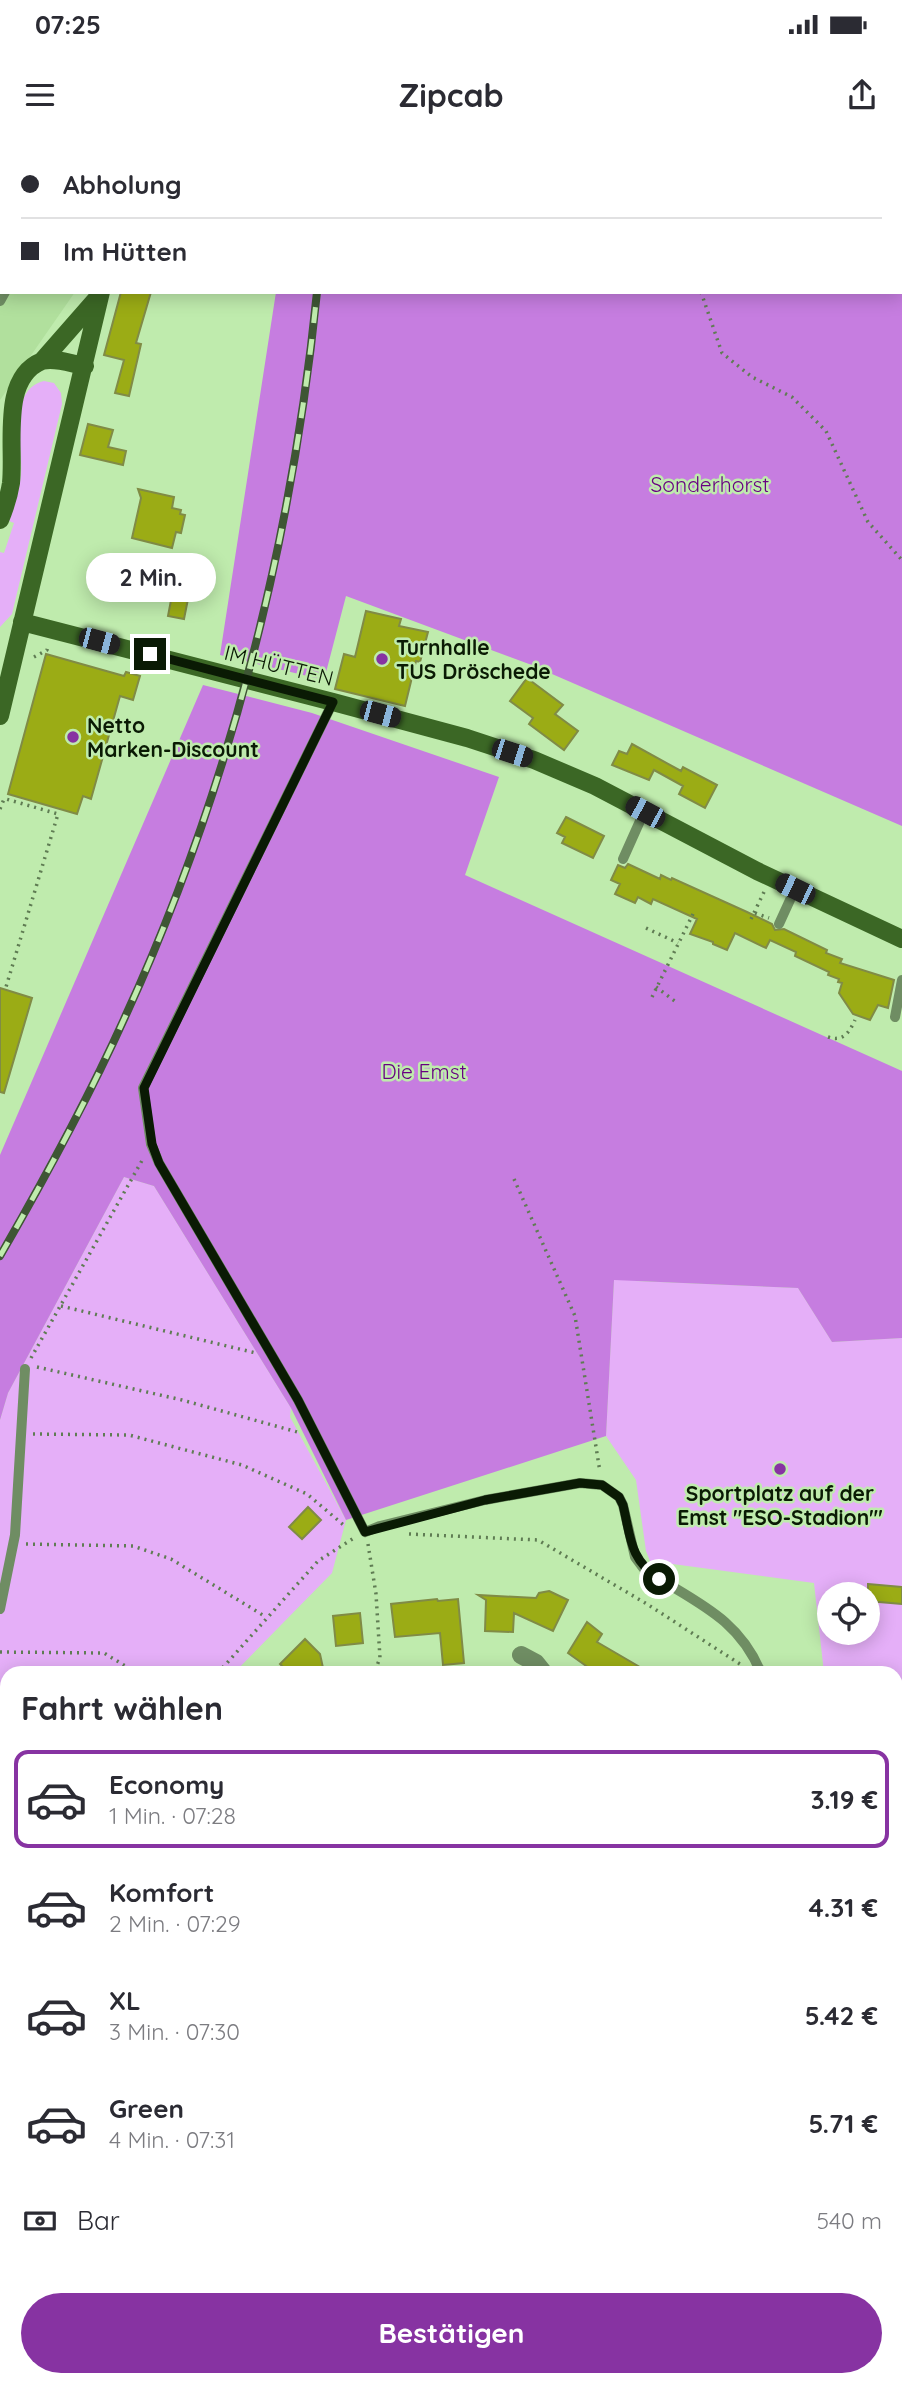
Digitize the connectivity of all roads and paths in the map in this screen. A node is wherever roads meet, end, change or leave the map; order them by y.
1 (100, 294) edge
2 (101, 294) edge
3 (702, 294) edge
4 (42, 361) junction
5 (85, 366) junction
6 (0, 520) edge
7 (902, 560) edge
8 (22, 622) junction
9 (333, 702) junction
10 (0, 716) edge
11 (0, 809) edge
12 (645, 812) junction
13 (623, 859) dead end
14 (771, 877) junction
15 (795, 889) junction
16 (693, 914) dead end
17 (751, 919) dead end
18 (779, 924) dead end
19 (646, 928) dead end
20 (902, 939) edge
21 (678, 943) junction
22 (902, 980) edge
23 (656, 987) junction
24 (6, 988) dead end
25 (652, 997) dead end
26 (676, 1002) dead end
27 (895, 1017) dead end
28 (855, 1020) dead end
29 (828, 1037) dead end
30 (152, 1144) junction
31 (513, 1180) dead end
32 (61, 1306) junction
33 (275, 1358) junction
34 (25, 1369) dead end
35 (20, 1434) junction
36 (316, 1438) junction
37 (602, 1485) junction
38 (365, 1532) junction
39 (406, 1534) dead end
40 (14, 1544) junction
41 (0, 1609) edge
42 (266, 1617) junction
43 (0, 1652) edge
44 (521, 1655) dead end
45 (125, 1666) edge
46 (224, 1666) edge
47 (377, 1666) edge
48 (538, 1666) edge
49 (742, 1666) edge
50 (758, 1666) edge

1 - 4 street
2 - 5 street
3 - 7 path
4 - 5 street
4 - 6 street
5 - 8 street
8 - 9 street, IM HÜTTEN
8 - 10 street
9 - 12 street, IM HÜTTEN
9 - 30 lane
11 - 24 path
12 - 13 lane
12 - 14 street, IM HÜTTEN
14 - 15 street, IM HÜTTEN
14 - 17 path
15 - 18 lane
15 - 20 street, IM HÜTTEN
16 - 21 path
19 - 21 path
21 - 23 path
22 - 27 lane
23 - 25 path
23 - 26 path
28 - 29 path
30 - 32 path
30 - 33 lane
31 - 37 path
32 - 33 path
32 - 36 path
33 - 36 lane
34 - 35 lane
35 - 38 path
35 - 40 lane
36 - 38 lane
37 - 38 lane
37 - 50 lane
38 - 42 path
38 - 47 path
39 - 49 path
40 - 41 lane
40 - 42 path
42 - 46 path
43 - 45 path
44 - 48 street

